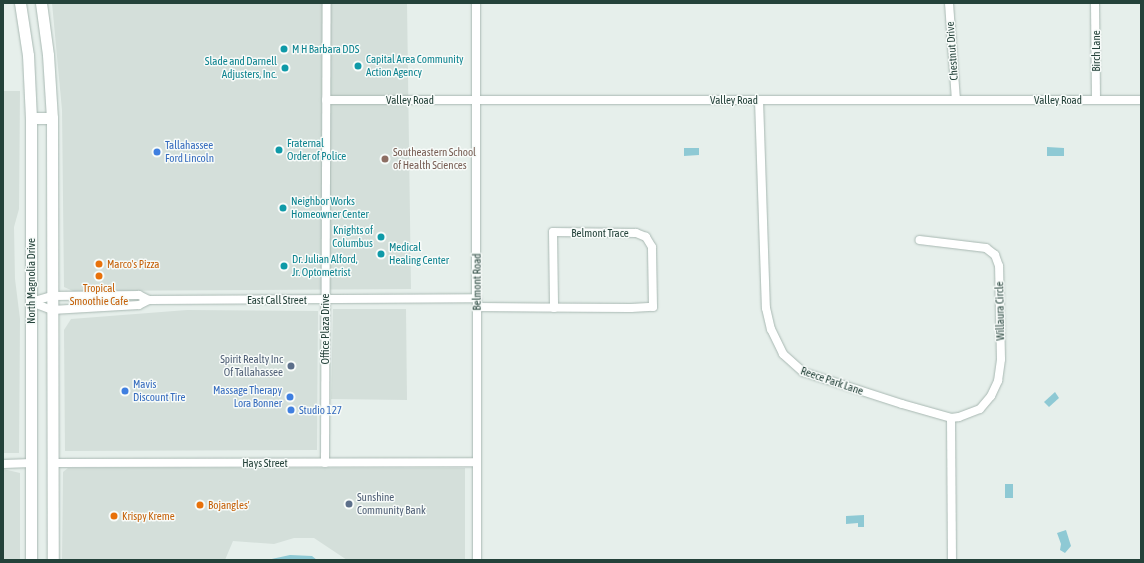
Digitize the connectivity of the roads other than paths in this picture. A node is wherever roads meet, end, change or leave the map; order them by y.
1 (20, 3) edge
2 (42, 3) edge
3 (327, 3) edge
4 (476, 3) edge
5 (949, 3) edge
6 (1095, 3) edge
7 (326, 100) junction
8 (476, 100) junction
9 (759, 100) junction
10 (956, 100) junction
11 (1096, 100) junction
12 (1141, 100) edge
13 (31, 118) junction
14 (52, 118) junction
15 (919, 240) dead end
16 (52, 296) junction
17 (477, 298) junction
18 (326, 299) junction
19 (149, 300) junction
20 (31, 302) junction
21 (477, 307) junction
22 (554, 308) junction
23 (52, 310) junction
24 (951, 418) junction
25 (325, 462) junction
26 (477, 462) junction
27 (52, 463) junction
28 (3, 464) edge
29 (32, 464) junction
30 (31, 560) edge
31 (53, 560) edge
32 (477, 560) edge
33 (952, 560) edge

1 - 13 main road, North Magnolia Drive
2 - 14 main road, North Magnolia Drive
3 - 7 street, Office Plaza Drive
4 - 8 street, Belmont Road
5 - 10 street, Chestnut Drive
6 - 11 street, Birch Lane
7 - 8 street, Valley Road
7 - 18 street, Office Plaza Drive
8 - 9 street, Valley Road
8 - 17 street, Belmont Road
9 - 10 street, Valley Road
9 - 24 street, Reece Park Lane
10 - 11 street, Valley Road
11 - 12 street, Valley Road
13 - 14 main road
13 - 20 main road, North Magnolia Drive
14 - 16 main road, North Magnolia Drive
15 - 24 street, Willaura Circle
16 - 19 street, East Call Street
16 - 20 street, East Call Street
16 - 23 main road, North Magnolia Drive
17 - 18 street, East Call Street
17 - 21 street, Belmont Road
18 - 19 street, East Call Street
18 - 25 street, Office Plaza Drive
19 - 23 street, East Call Street
20 - 23 street, East Call Street
20 - 29 main road, North Magnolia Drive
21 - 22 street, Belmont Trace
21 - 26 street, Belmont Road
22 - 22 street, Belmont Trace
23 - 27 main road, North Magnolia Drive
24 - 33 street
25 - 26 street, Hays Street
25 - 27 street, Hays Street
26 - 32 street, Belmont Road
27 - 31 main road, North Magnolia Drive
28 - 29 street
29 - 30 main road, North Magnolia Drive

